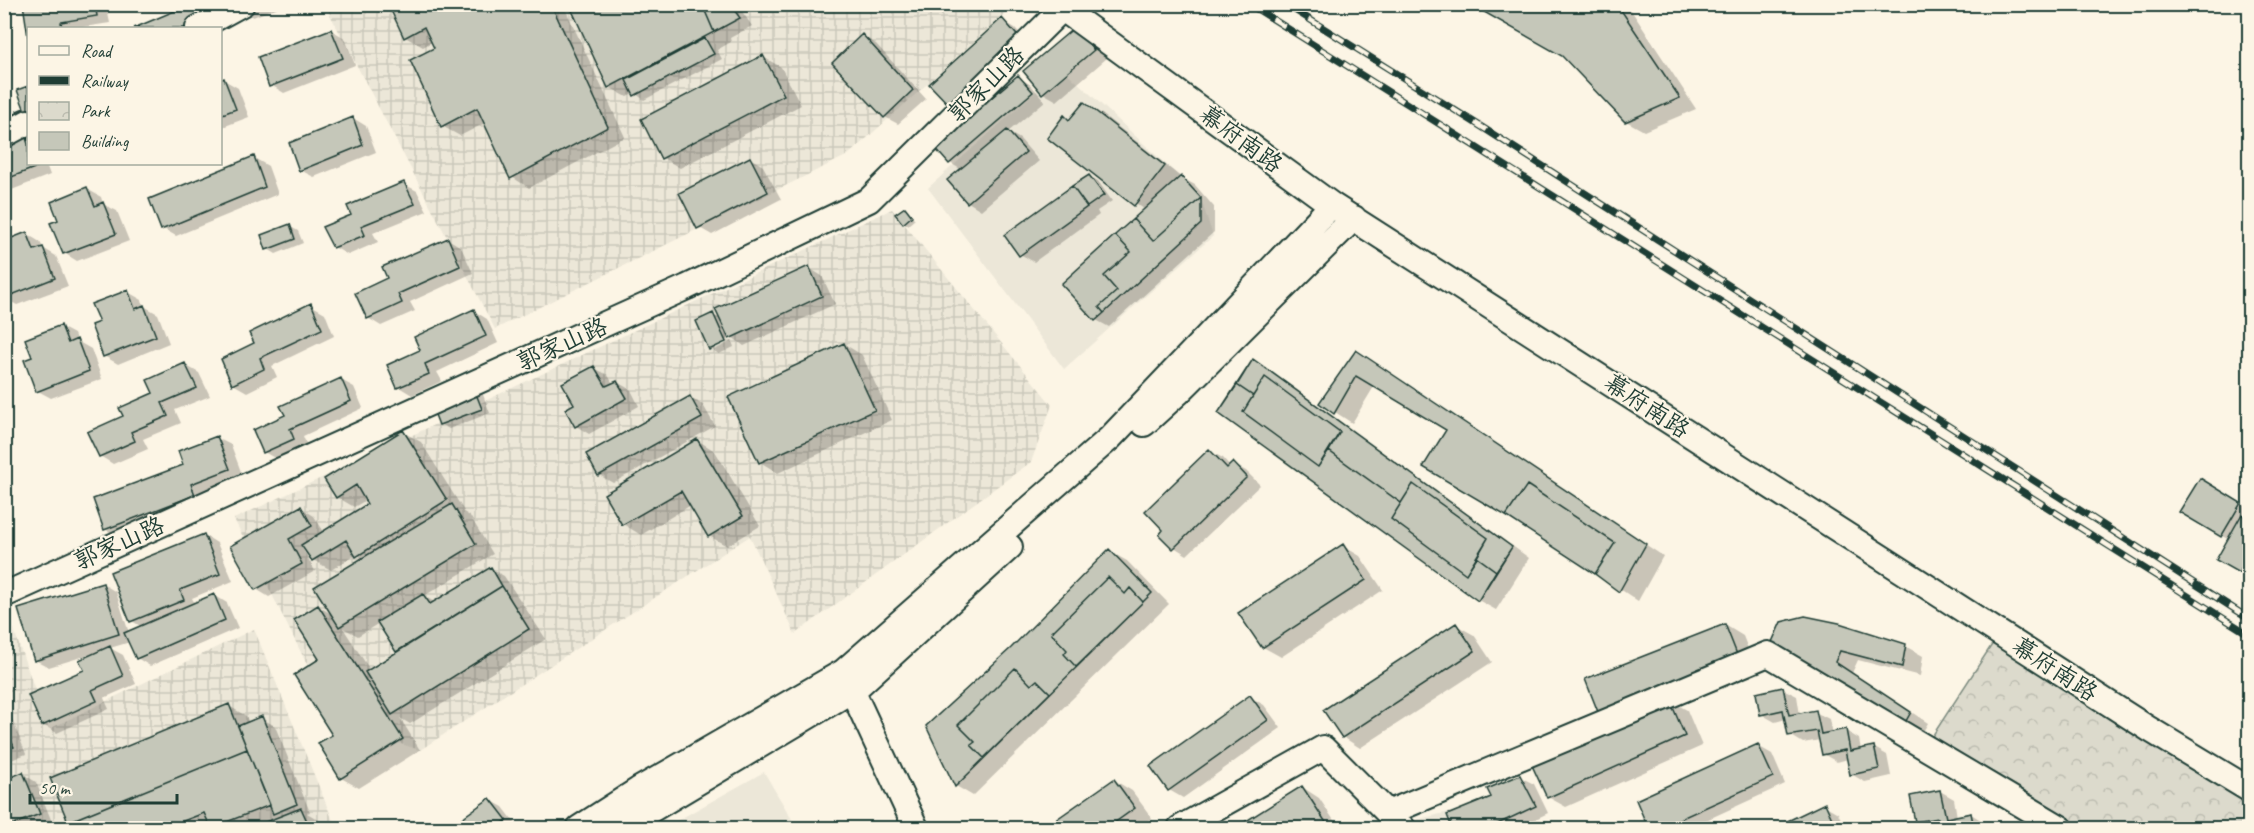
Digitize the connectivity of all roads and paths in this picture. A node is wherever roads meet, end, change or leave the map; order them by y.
1 (242, 4) edge
2 (1059, 7) edge
3 (200, 27) edge
4 (27, 123) edge
5 (4, 135) edge
6 (1332, 205) junction
7 (1354, 218) junction
8 (4, 595) edge
9 (843, 672) junction
10 (2250, 790) edge
11 (1395, 821) edge
12 (579, 828) edge
13 (621, 828) edge
14 (916, 828) edge
15 (1180, 828) edge
16 (2061, 828) edge

1 - 3 street
2 - 6 street, 幕府南路
2 - 8 street, 郭家山路
4 - 5 street
6 - 7 street, 幕府南路
6 - 9 street
7 - 10 street, 幕府南路
7 - 13 street
9 - 12 street
9 - 14 street
11 - 15 street
11 - 16 street

